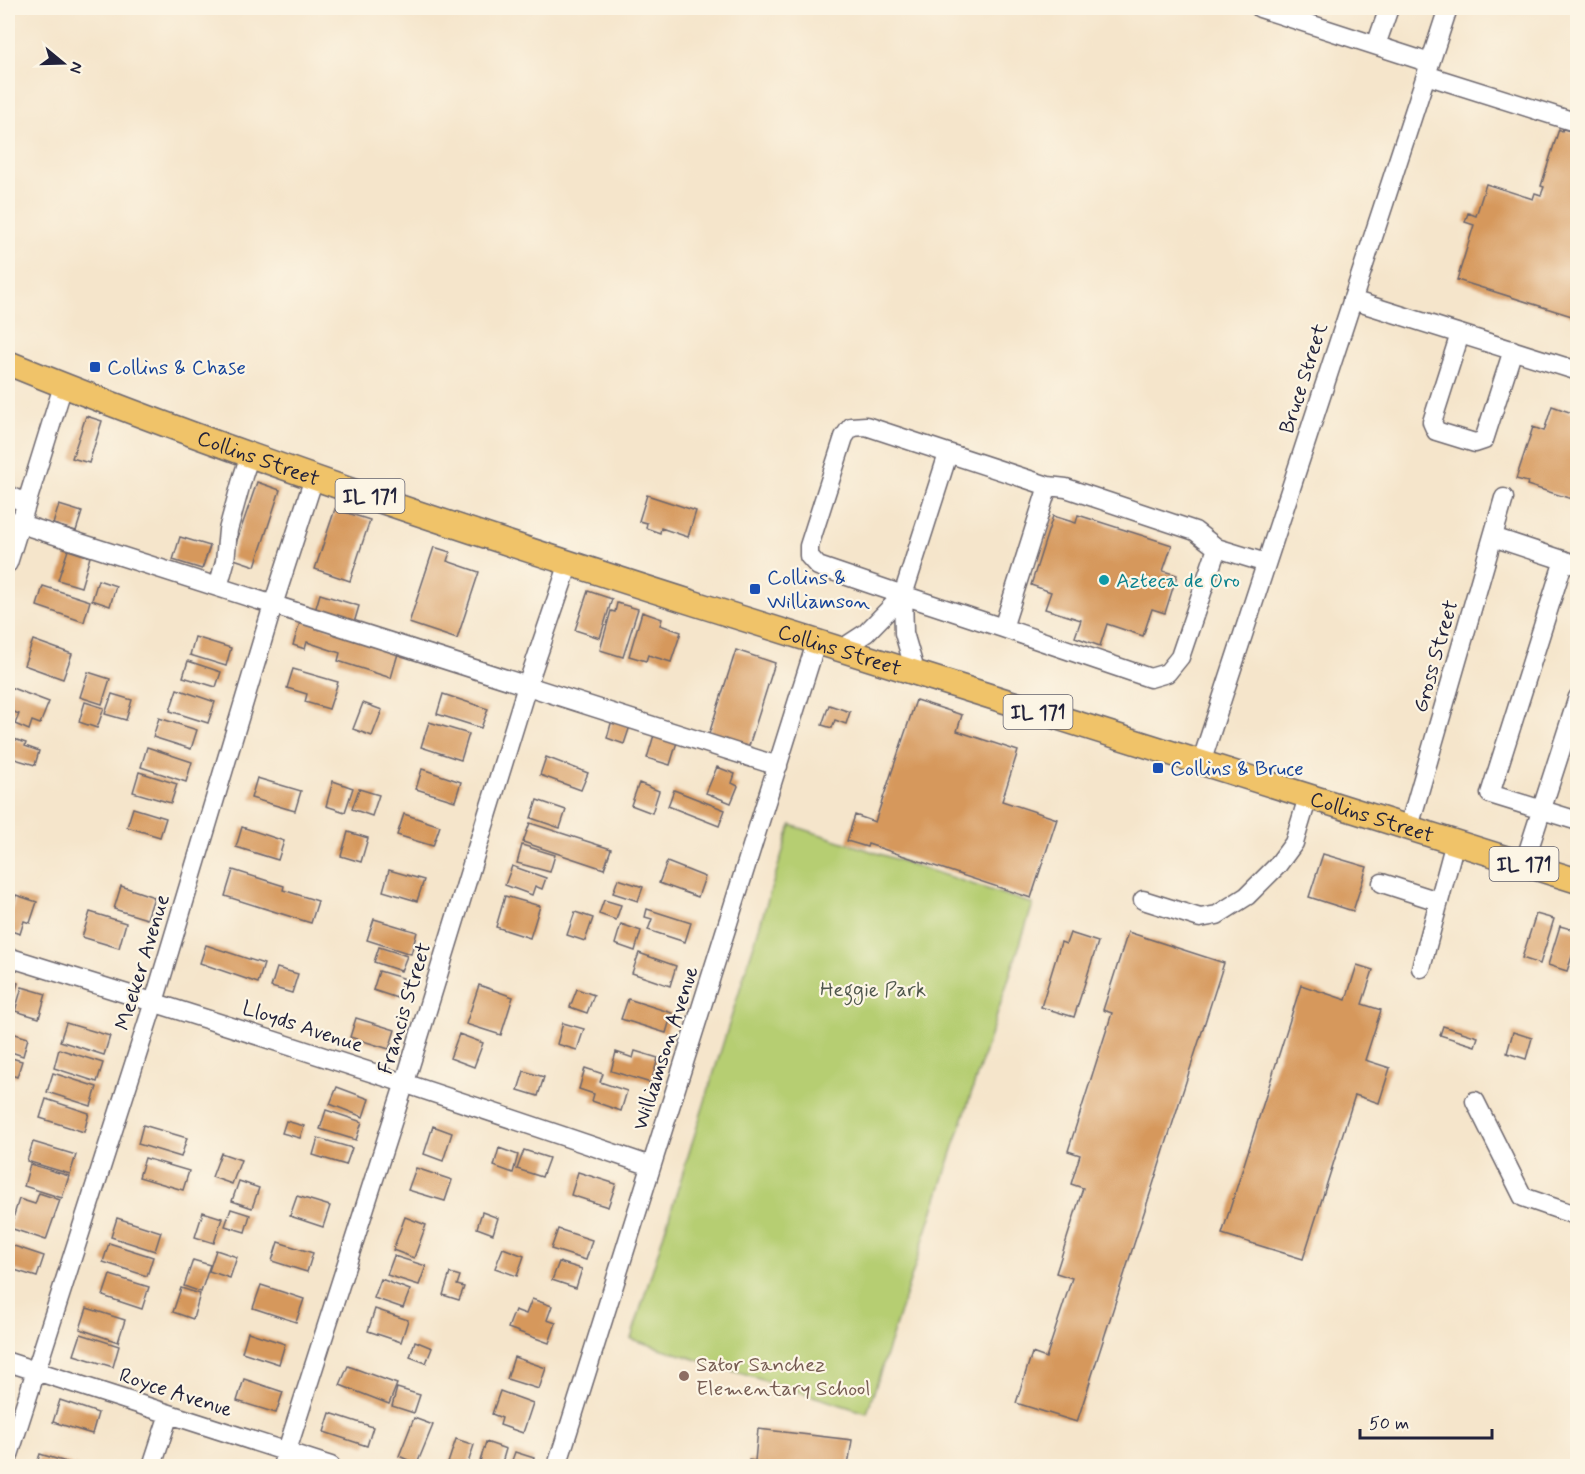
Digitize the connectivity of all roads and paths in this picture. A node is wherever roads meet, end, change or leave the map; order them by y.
1 (1260, 8) edge
2 (1389, 8) edge
3 (1448, 8) edge
4 (1376, 45) junction
5 (1428, 69) junction
6 (1578, 123) edge
7 (1352, 300) junction
8 (1460, 334) junction
9 (1513, 350) junction
10 (8, 363) edge
11 (1578, 371) edge
12 (63, 386) junction
13 (948, 454) junction
14 (250, 455) junction
15 (314, 478) junction
16 (1048, 486) junction
17 (8, 495) edge
18 (1504, 498) dead end
19 (26, 503) junction
20 (14, 522) edge
21 (1493, 537) junction
22 (1217, 548) junction
23 (569, 563) junction
24 (1266, 563) junction
25 (1571, 563) edge
26 (8, 564) edge
27 (218, 587) junction
28 (903, 595) junction
29 (273, 605) junction
30 (1003, 628) junction
31 (816, 643) junction
32 (840, 650) junction
33 (916, 675) junction
34 (526, 686) junction
35 (1578, 697) edge
36 (1201, 763) junction
37 (777, 766) junction
38 (1308, 797) junction
39 (1541, 810) junction
40 (1578, 821) edge
41 (1409, 827) junction
42 (1455, 842) junction
43 (1524, 864) junction
44 (1578, 881) edge
45 (1382, 883) dead end
46 (1143, 900) dead end
47 (1438, 901) junction
48 (8, 957) edge
49 (1421, 968) dead end
50 (154, 1002) junction
51 (405, 1082) junction
52 (1475, 1101) dead end
53 (651, 1166) junction
54 (1578, 1216) edge
55 (8, 1362) edge
56 (35, 1371) junction
57 (169, 1414) junction
58 (8, 1458) edge
59 (284, 1459) edge
60 (152, 1467) edge
61 (331, 1467) edge
62 (557, 1467) edge

1 - 4 street
2 - 4 street
3 - 5 street, Bruce Street
4 - 5 street
5 - 6 street
5 - 7 street, Bruce Street
7 - 8 street
7 - 24 street, Bruce Street
8 - 9 street
8 - 9 street
9 - 11 street
10 - 12 main road, Collins Street / IL 171
12 - 14 main road, Collins Street / IL 171
12 - 19 street
13 - 16 street
13 - 28 street
13 - 28 street
14 - 15 main road, Collins Street / IL 171
14 - 27 street
15 - 23 main road, Collins Street / IL 171
15 - 29 street, Meeker Avenue
16 - 22 street
16 - 30 street
17 - 19 street
18 - 21 street, Gross Street
19 - 20 street
20 - 26 street
20 - 27 street
21 - 25 street
21 - 41 street, Gross Street
22 - 24 street
22 - 30 street
23 - 31 main road, Collins Street / IL 171
23 - 34 street, Francis Street
24 - 36 street, Bruce Street
25 - 39 street
27 - 29 street
28 - 30 street
28 - 32 street
28 - 33 street
29 - 34 street
29 - 50 street, Meeker Avenue
31 - 32 main road, Collins Street / IL 171
31 - 37 street, Williamson Avenue
32 - 33 main road, Collins Street / IL 171
33 - 36 main road, Collins Street / IL 171
34 - 37 street
34 - 51 street, Francis Street
35 - 39 street
36 - 38 main road, Collins Street / IL 171
37 - 53 street, Williamson Avenue
38 - 41 main road, Collins Street / IL 171
38 - 46 street
39 - 40 street
39 - 43 street
41 - 42 main road, Collins Street / IL 171
42 - 43 main road, Collins Street / IL 171
42 - 47 street
43 - 44 main road, Collins Street / IL 171
45 - 47 street
47 - 49 street
48 - 50 street, Lloyds Avenue
50 - 51 street, Lloyds Avenue
50 - 56 street, Meeker Avenue
51 - 53 street, Lloyds Avenue
51 - 59 street, Francis Street
52 - 54 street
53 - 62 street, Williamson Avenue
55 - 56 street, Royce Avenue
56 - 57 street, Royce Avenue
56 - 58 street, Meeker Avenue
57 - 59 street, Royce Avenue
57 - 60 street
59 - 61 street, Royce Avenue

